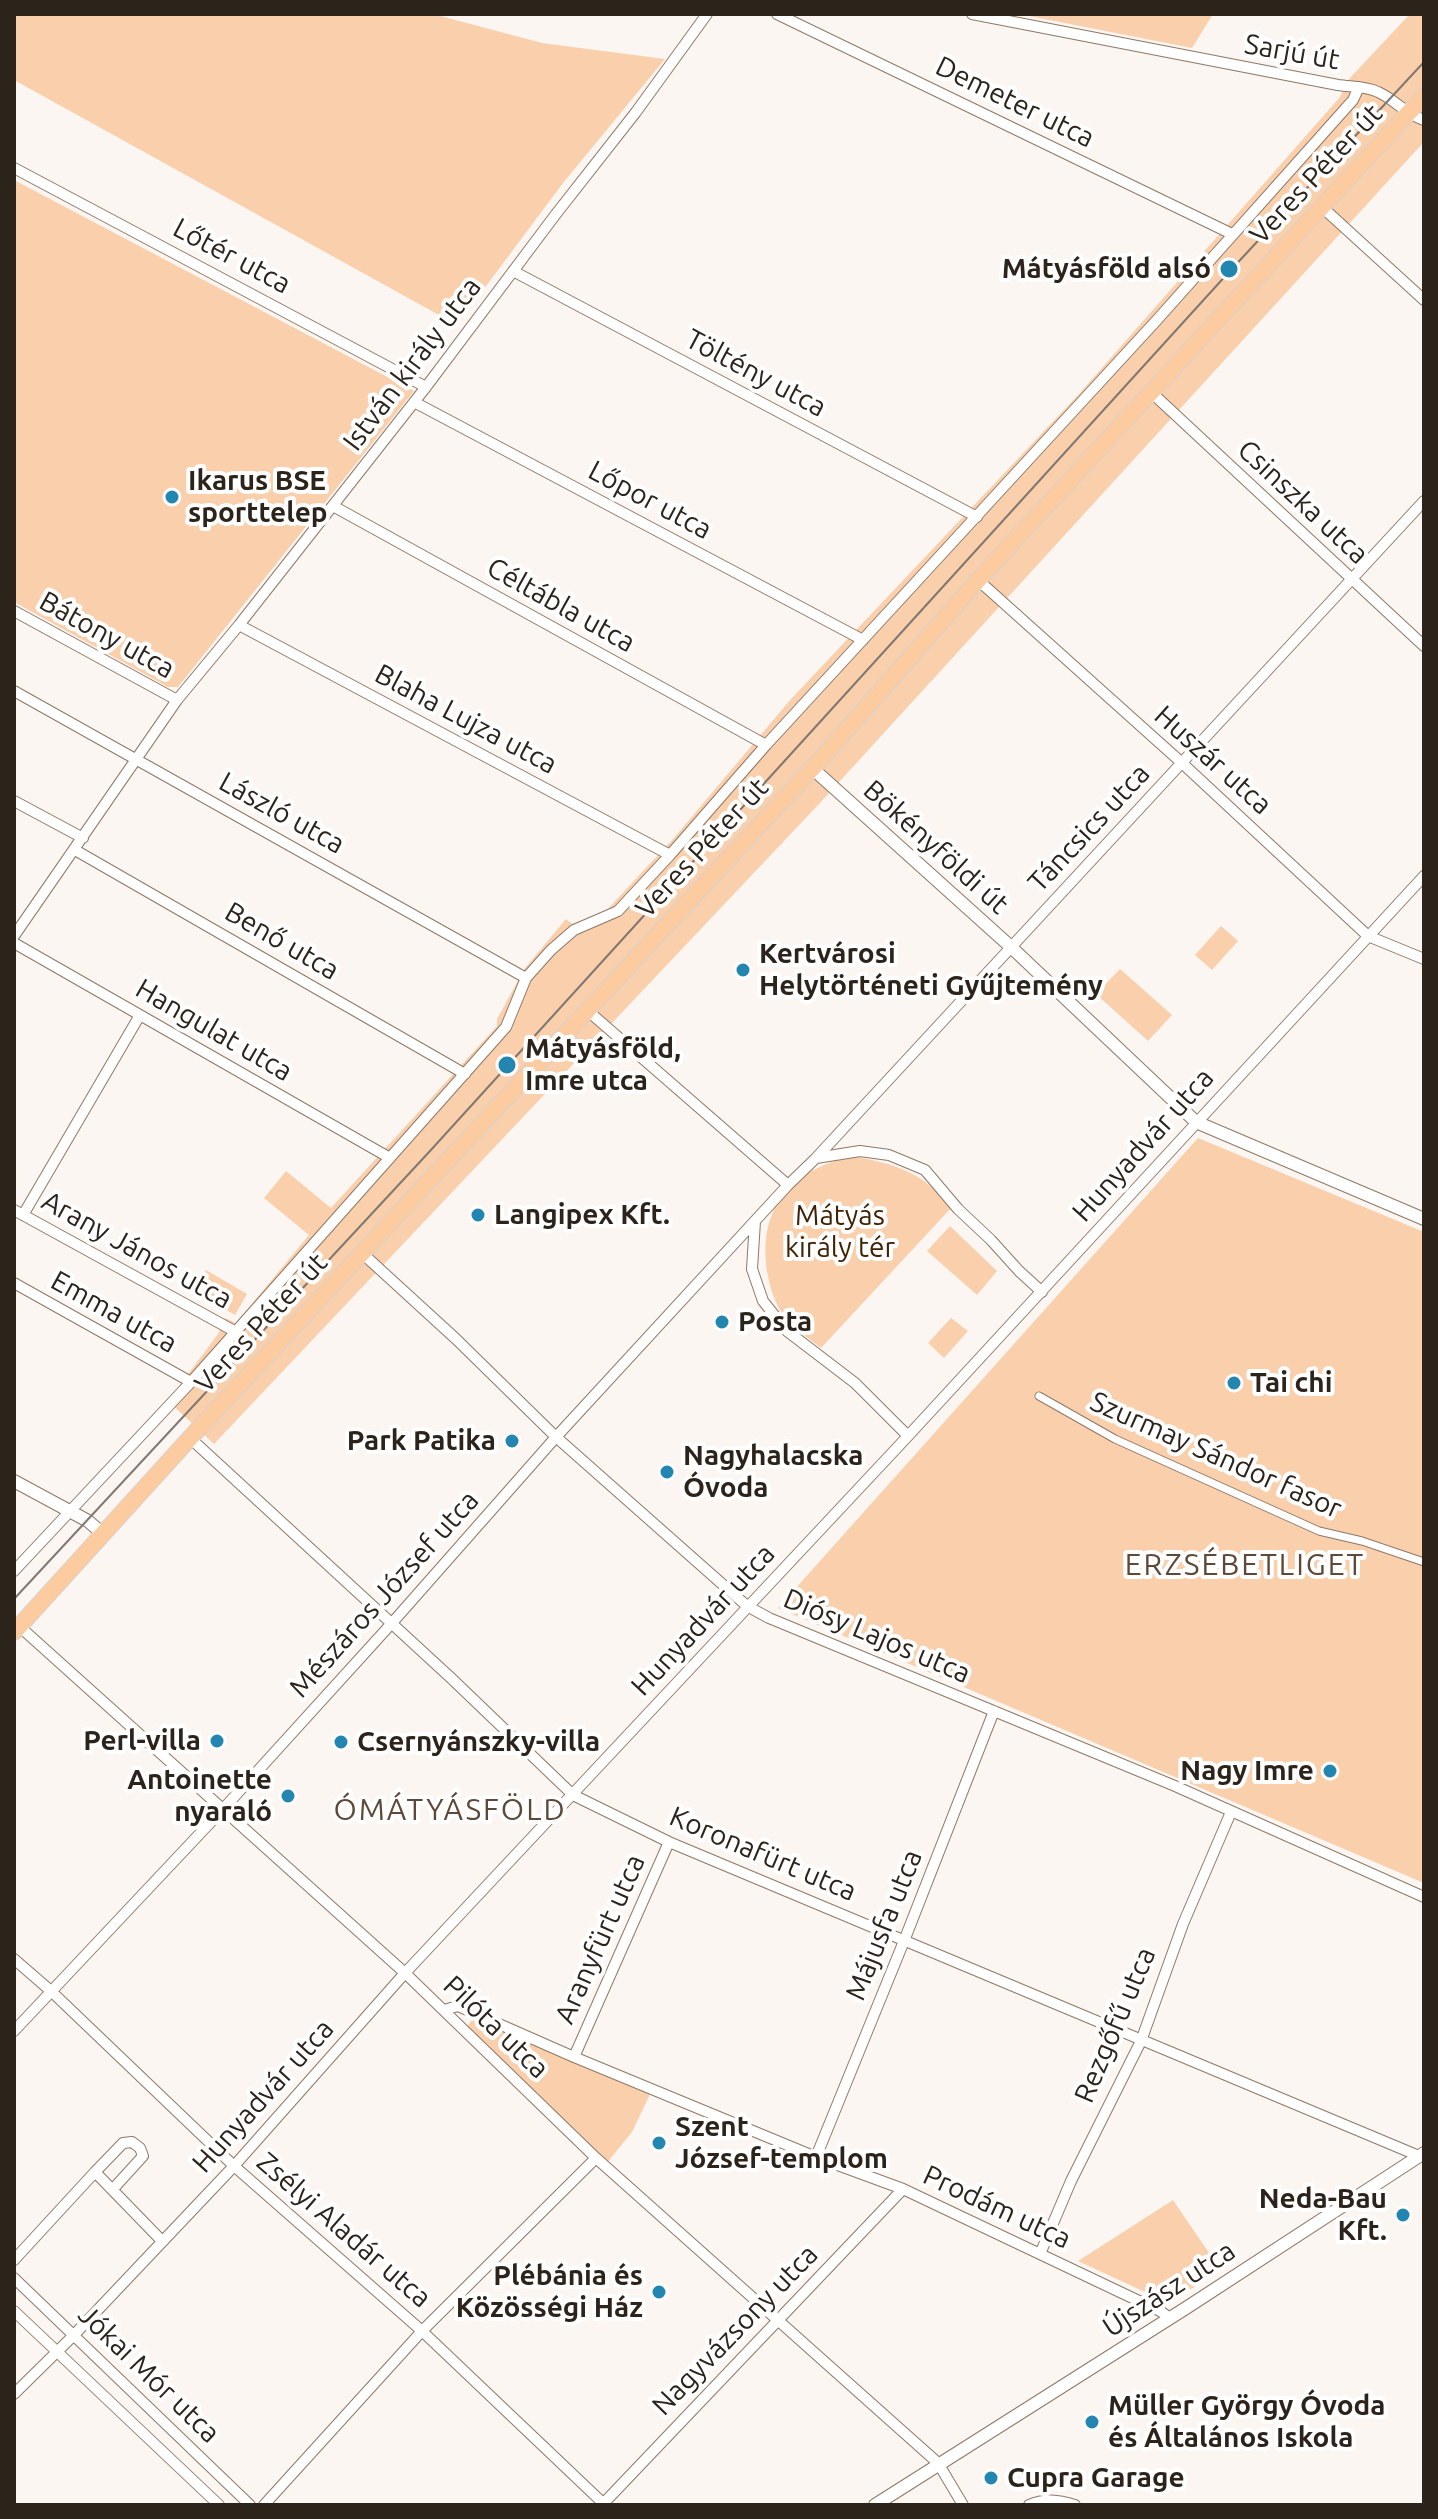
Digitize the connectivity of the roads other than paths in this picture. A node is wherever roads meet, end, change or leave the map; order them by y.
1 (707, 14) edge
2 (777, 14) edge
3 (972, 14) edge
4 (1359, 87) junction
5 (1424, 96) edge
6 (1407, 114) junction
7 (1424, 120) edge
8 (14, 168) edge
9 (1322, 207) junction
10 (1232, 234) junction
11 (513, 271) junction
12 (1421, 292) edge
13 (426, 387) junction
14 (1151, 392) junction
15 (414, 402) junction
16 (1424, 501) edge
17 (333, 506) junction
18 (977, 517) junction
19 (978, 580) junction
20 (1352, 581) junction
21 (14, 611) edge
22 (239, 625) junction
23 (863, 640) junction
24 (1424, 646) edge
25 (14, 691) edge
26 (177, 700) junction
27 (766, 745) junction
28 (136, 759) junction
29 (1182, 763) junction
30 (812, 768) junction
31 (14, 801) edge
32 (83, 838) junction
33 (75, 850) junction
34 (670, 855) junction
35 (1424, 876) edge
36 (14, 936) edge
37 (1368, 936) junction
38 (14, 943) edge
39 (1011, 947) junction
40 (1424, 959) edge
41 (526, 978) junction
42 (587, 1010) junction
43 (140, 1015) junction
44 (465, 1074) junction
45 (1196, 1122) junction
46 (390, 1158) junction
47 (816, 1158) junction
48 (788, 1185) junction
49 (19, 1212) edge
50 (1424, 1219) edge
51 (755, 1221) junction
52 (362, 1253) junction
53 (14, 1283) edge
54 (1042, 1292) junction
55 (236, 1332) junction
56 (191, 1382) junction
57 (1039, 1396) dead end
58 (908, 1436) junction
59 (556, 1437) junction
60 (190, 1438) junction
61 (14, 1481) edge
62 (71, 1512) junction
63 (103, 1534) junction
64 (1424, 1562) edge
65 (14, 1571) edge
66 (747, 1606) junction
67 (392, 1623) junction
68 (16, 1629) edge
69 (994, 1711) junction
70 (573, 1795) junction
71 (224, 1808) junction
72 (1231, 1812) junction
73 (669, 1842) junction
74 (1424, 1897) edge
75 (904, 1941) junction
76 (14, 1959) edge
77 (405, 1973) junction
78 (52, 1992) junction
79 (444, 2010) junction
80 (14, 2031) edge
81 (1141, 2041) junction
82 (574, 2057) junction
83 (1422, 2155) edge
84 (816, 2157) junction
85 (596, 2158) junction
86 (234, 2166) junction
87 (95, 2172) junction
88 (113, 2189) junction
89 (903, 2189) junction
90 (162, 2241) junction
91 (1040, 2254) junction
92 (14, 2260) edge
93 (14, 2278) edge
94 (14, 2311) edge
95 (1170, 2318) junction
96 (777, 2320) junction
97 (422, 2331) junction
98 (73, 2336) junction
99 (56, 2352) junction
100 (14, 2394) edge
101 (938, 2463) junction
102 (604, 2504) edge
103 (219, 2505) edge
104 (250, 2505) edge
105 (264, 2505) edge
106 (875, 2505) edge
107 (963, 2505) edge
108 (1029, 2505) edge
109 (1075, 2505) edge

1 - 11 street, István király utca
2 - 10 street, Demeter utca
3 - 4 street, Sarjú út
4 - 6 street, Sarjú út
4 - 10 street, Veres Péter út
5 - 6 main road, Veres Péter út
6 - 7 street, Sarjú út
6 - 9 main road, Veres Péter út
8 - 13 street, Lőtér utca
9 - 12 street
9 - 14 main road, Veres Péter út
10 - 18 street, Veres Péter út
11 - 13 street, István király utca
11 - 18 street, Töltény utca
13 - 15 street, István király utca
14 - 19 main road, Veres Péter út
14 - 20 street, Csinszka utca
15 - 17 street, István király utca
15 - 23 street, Lőpor utca
16 - 20 street, Táncsics utca
17 - 22 street, István király utca
17 - 27 street, Céltábla utca
18 - 23 street, Veres Péter út
19 - 29 street, Huszár utca
19 - 30 main road, Veres Péter út
20 - 24 street, Csinszka utca
20 - 29 street, Táncsics utca
21 - 26 street, Bátony utca
22 - 26 street, István király utca
22 - 34 street, Blaha Lujza utca
23 - 27 street, Veres Péter út
25 - 28 street, László utca
26 - 28 street, István király utca
27 - 34 street, Veres Péter út
28 - 32 street, István király utca
28 - 41 street, László utca
29 - 37 street, Huszár utca
29 - 39 street, Táncsics utca
30 - 39 street, Bökényföldi út
30 - 42 main road, Veres Péter út
31 - 32 street
32 - 33 street, István király utca
33 - 36 street, István király utca
33 - 44 street, Benő utca
34 - 41 street, Veres Péter út
35 - 37 street, Hunyadvár utca
37 - 40 street, Huszár utca
37 - 45 street, Hunyadvár utca
38 - 43 street, Hangulat utca
39 - 45 street, Bökényföldi út
39 - 47 street, Táncsics utca
41 - 44 street, Veres Péter út
42 - 48 street
42 - 52 main road, Veres Péter út
43 - 46 street, Hangulat utca
43 - 49 street
44 - 46 street, Veres Péter út
45 - 50 street, Bökényföldi út
45 - 54 street, Hunyadvár utca
46 - 55 street, Veres Péter út
47 - 48 street, Táncsics utca
47 - 54 street
48 - 51 street, Mészáros József utca
49 - 55 street, Arany János utca
51 - 58 street
51 - 59 street, Mészáros József utca
52 - 59 street, Diósy Lajos utca
52 - 60 main road, Veres Péter út
53 - 56 street, Emma utca
54 - 58 street, Hunyadvár utca
55 - 56 street, Veres Péter út
56 - 62 street, Veres Péter út
57 - 64 street, Szurmay Sándor fasor
58 - 66 street, Hunyadvár utca
59 - 66 street, Diósy Lajos utca
59 - 67 street, Mészáros József utca
60 - 63 main road, Veres Péter út
60 - 67 street, Koronafürt utca
61 - 62 street
62 - 63 street
62 - 65 street, Veres Péter út
63 - 68 main road, Veres Péter út
66 - 69 street, Diósy Lajos utca
66 - 70 street, Hunyadvár utca
67 - 70 street, Koronafürt utca
67 - 71 street, Mészáros József utca
68 - 71 street, Pilóta utca
69 - 72 street, Diósy Lajos utca
69 - 75 street, Májusfa utca
70 - 73 street, Koronafürt utca
70 - 77 street, Hunyadvár utca
71 - 77 street, Pilóta utca
71 - 78 street, Mészáros József utca
72 - 74 street, Diósy Lajos utca
72 - 81 street, Rezgőfű utca
73 - 75 street, Koronafürt utca
73 - 82 street, Aranyfürt utca
75 - 81 street, Koronafürt utca
75 - 84 street, Májusfa utca
76 - 78 street, Zsélyi Aladár utca
77 - 79 street, Pilóta utca
77 - 86 street, Hunyadvár utca
78 - 80 street, Mészáros József utca
78 - 86 street, Zsélyi Aladár utca
79 - 82 street, Prodám utca
79 - 85 street, Pilóta utca
81 - 83 street, Koronafürt utca
81 - 91 street, Rezgőfű utca
82 - 84 street, Prodám utca
83 - 95 street, Újszász utca
84 - 89 street, Prodám utca
85 - 96 street, Pilóta utca
85 - 97 street
86 - 90 street, Hunyadvár utca
86 - 97 street, Zsélyi Aladár utca
87 - 88 street
87 - 88 street
87 - 92 street
88 - 90 street
89 - 91 street, Prodám utca
89 - 96 street, Nagyvázsony utca
90 - 98 street, Hunyadvár utca
91 - 95 street, Prodám utca
93 - 98 street, Jókai Mór utca
94 - 99 street, Jókai Mór utca
95 - 101 street, Újszász utca
96 - 101 street, Pilóta utca
96 - 102 street, Nagyvázsony utca
97 - 102 street, Zsélyi Aladár utca
97 - 105 street
98 - 99 street, Hunyadvár utca
98 - 104 street, Jókai Mór utca
99 - 100 street, Hunyadvár utca
99 - 103 street, Jókai Mór utca
101 - 106 street, Újszász utca
101 - 107 street
108 - 109 street

